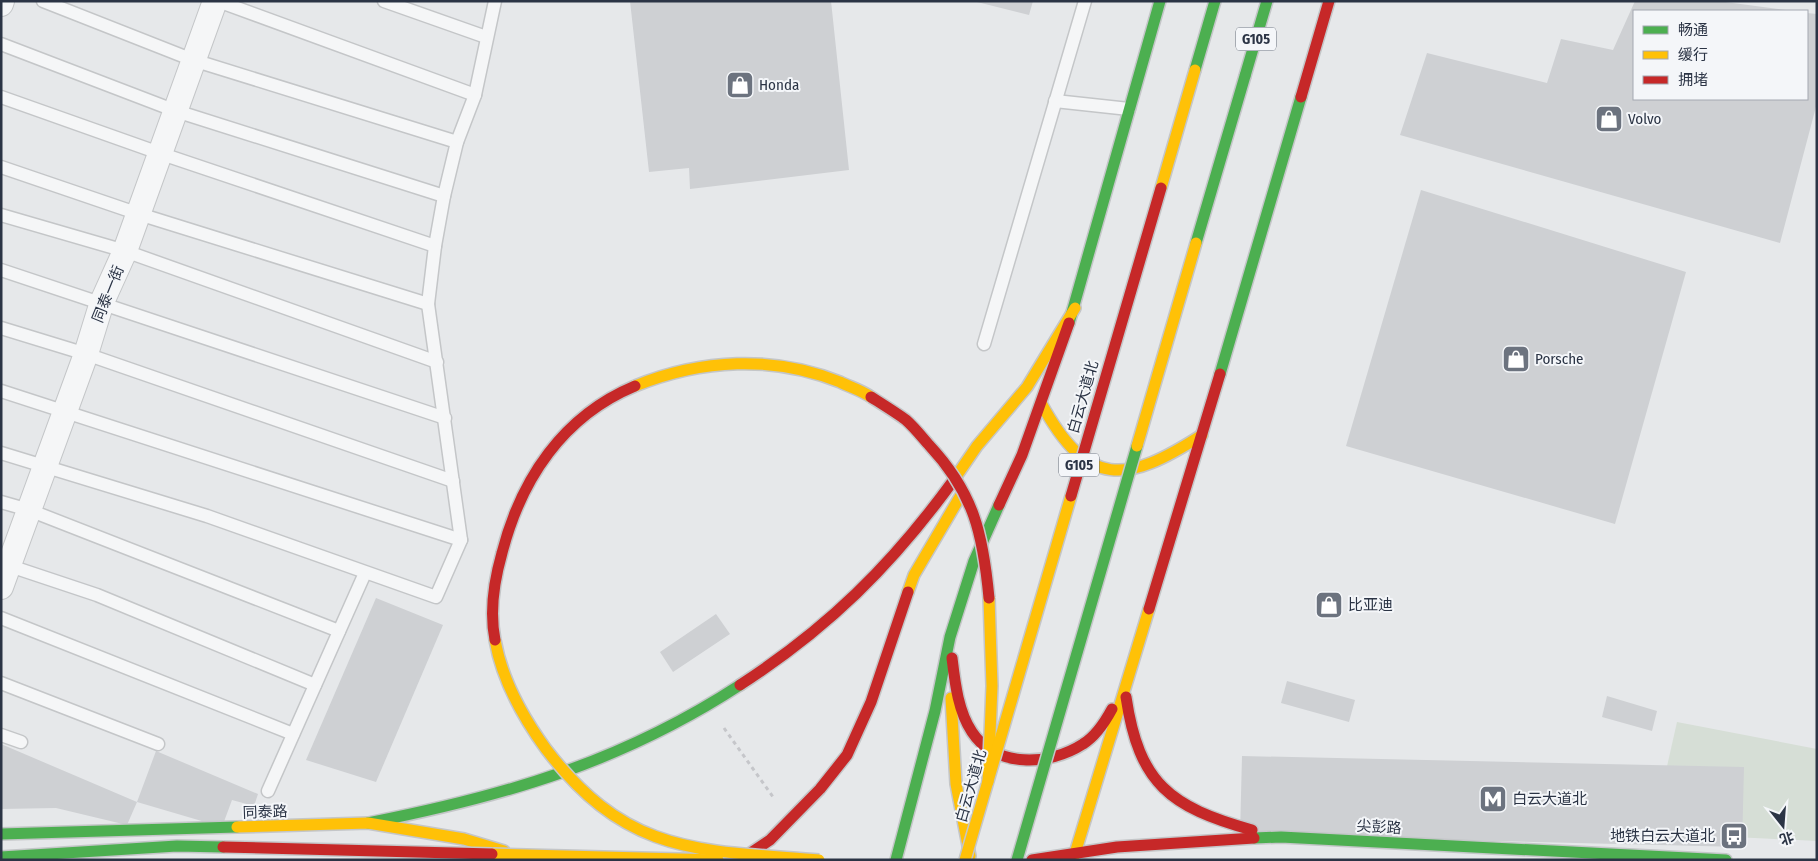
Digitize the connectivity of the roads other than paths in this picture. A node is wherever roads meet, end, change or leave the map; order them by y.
1 (43, 1) edge
2 (217, 1) edge
3 (384, 1) edge
4 (495, 1) edge
5 (1085, 1) edge
6 (1160, 1) edge
7 (1216, 1) edge
8 (1267, 1) edge
9 (1329, 1) edge
10 (486, 37) junction
11 (1, 44) edge
12 (193, 60) junction
13 (475, 95) junction
14 (1, 97) edge
15 (1055, 101) junction
16 (1129, 109) junction
17 (176, 111) junction
18 (457, 142) junction
19 (162, 154) junction
20 (1, 167) edge
21 (444, 196) junction
22 (138, 214) junction
23 (1, 216) edge
24 (435, 246) junction
25 (125, 251) junction
26 (1, 270) edge
27 (102, 302) junction
28 (428, 304) junction
29 (1075, 308) junction
30 (1, 328) edge
31 (984, 344) dead end
32 (86, 354) junction
33 (437, 362) junction
34 (1, 392) edge
35 (1020, 397) junction
36 (1041, 403) junction
37 (65, 414) junction
38 (445, 418) junction
39 (1202, 435) junction
40 (1, 453) edge
41 (984, 457) dead end
42 (45, 468) junction
43 (453, 481) junction
44 (969, 482) dead end
45 (1, 502) edge
46 (29, 510) junction
47 (461, 540) junction
48 (4, 572) edge
49 (365, 573) junction
50 (1, 618) edge
51 (340, 631) junction
52 (950, 637) junction
53 (1, 684) edge
54 (315, 685) junction
55 (1126, 686) junction
56 (292, 734) junction
57 (1, 735) edge
58 (20, 742) dead end
59 (158, 744) dead end
60 (988, 782) junction
61 (268, 792) dead end
62 (368, 823) junction
63 (1, 834) edge
64 (1281, 837) junction
65 (1, 857) edge
66 (525, 860) edge
67 (720, 860) edge
68 (740, 860) edge
69 (819, 860) edge
70 (896, 860) edge
71 (965, 860) edge
72 (971, 860) edge
73 (1017, 860) edge
74 (1032, 860) edge
75 (1073, 860) edge
76 (1726, 860) edge

1 - 12 lane
2 - 12 street, 同泰一街
2 - 13 lane
3 - 10 lane
4 - 10 lane
5 - 15 lane
6 - 16 main road
7 - 60 main road, 白云大道北 / G105, bridge
8 - 73 main road, G105, bridge
9 - 39 main road
10 - 13 lane
11 - 17 lane
12 - 17 street, 同泰一街
12 - 18 lane
13 - 18 lane
14 - 19 lane
15 - 16 lane
15 - 31 lane
16 - 29 main road
17 - 19 street, 同泰一街
17 - 21 lane
18 - 21 lane
19 - 22 street, 同泰一街
19 - 24 lane
20 - 22 lane
21 - 24 lane
22 - 25 street, 同泰一街
22 - 28 lane
23 - 25 lane
24 - 28 lane
25 - 27 street, 同泰一街
25 - 33 lane
26 - 27 lane
27 - 32 street, 同泰一街
27 - 38 lane
28 - 33 lane
29 - 35 main road
29 - 36 main road
30 - 32 lane
32 - 37 street, 同泰一街
32 - 43 lane
33 - 38 lane
34 - 37 lane
35 - 41 main road
35 - 62 main road
36 - 39 main road
36 - 52 main road
37 - 42 street, 同泰一街
37 - 47 lane
38 - 43 lane
39 - 55 main road
40 - 42 lane
42 - 46 street, 同泰一街
42 - 49 lane
43 - 47 lane
44 - 68 main road
45 - 46 lane
46 - 48 street, 同泰一街
46 - 51 lane
47 - 49 lane
48 - 54 lane
49 - 51 lane
50 - 56 lane
51 - 54 lane
52 - 55 main road
52 - 70 main road
52 - 72 main road
53 - 59 lane
54 - 56 lane
55 - 64 main road
55 - 75 main road
56 - 61 lane
57 - 58 lane
60 - 69 main road, bridge
60 - 71 main road, 白云大道北 / G105, bridge
62 - 63 main road, 同泰路
62 - 66 main road, 同泰路
64 - 74 main road, 尖彭路
64 - 76 main road, 尖彭路
65 - 67 main road, bridge

